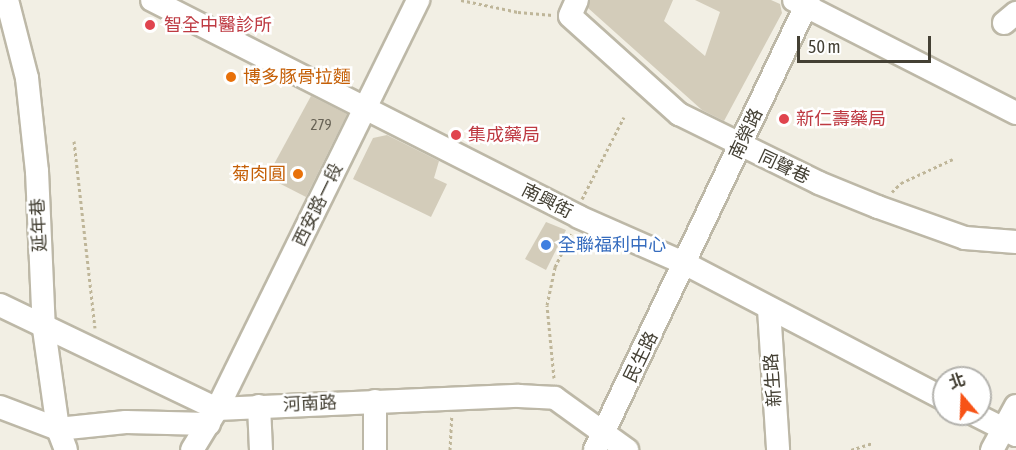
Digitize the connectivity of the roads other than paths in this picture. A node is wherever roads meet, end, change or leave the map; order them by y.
1 (7, 0) edge
2 (152, 0) edge
3 (418, 0) edge
4 (803, 2) edge
5 (573, 8) edge
6 (365, 108) junction
7 (1016, 113) edge
8 (740, 146) junction
9 (1016, 242) edge
10 (686, 264) junction
11 (0, 305) edge
12 (769, 309) junction
13 (44, 329) junction
14 (932, 393) edge
15 (375, 401) junction
16 (259, 406) junction
17 (1016, 406) edge
18 (0, 407) edge
19 (213, 416) junction
20 (992, 423) edge
21 (58, 429) junction
22 (1010, 432) edge
23 (600, 441) edge
24 (66, 450) edge
25 (192, 450) edge
26 (261, 450) edge
27 (375, 450) edge
28 (627, 450) edge
29 (778, 450) edge
30 (992, 450) edge

1 - 13 street, 延年巷
2 - 6 street, 南興街
3 - 6 street, 西安路一段
4 - 7 street
4 - 8 street, 南榮路
5 - 8 street, 同聲巷
6 - 10 street, 南興街
6 - 19 street, 西安路一段
8 - 9 street, 同聲巷
8 - 10 street, 南榮路
10 - 12 street, 南興街
10 - 23 street, 民生路
11 - 13 street, 河南路
12 - 14 street, 南興街
12 - 29 street, 新生路
13 - 19 street, 河南路
13 - 21 street, 延年巷
15 - 16 street, 河南路
15 - 23 street, 河南路
15 - 27 street
16 - 19 street, 河南路
16 - 26 street
17 - 22 street
18 - 21 street
19 - 21 street
19 - 25 street, 西安路一段
20 - 22 street
21 - 24 street, 延年巷
22 - 30 street
23 - 28 street

